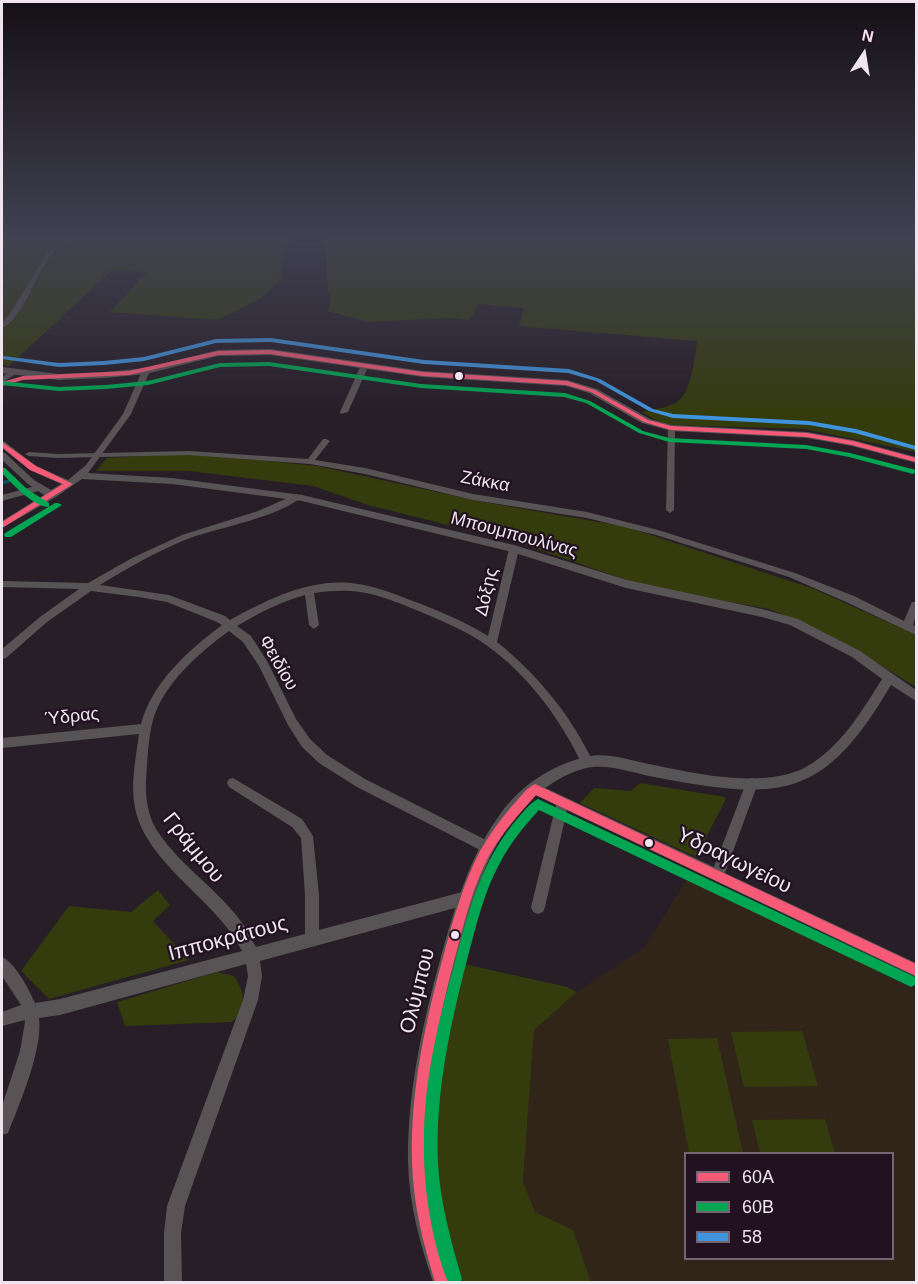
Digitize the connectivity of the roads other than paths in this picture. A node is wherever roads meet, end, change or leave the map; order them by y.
1 (24, 296) edge
2 (2, 326) edge
3 (364, 367) junction
4 (146, 370) junction
5 (4, 375) edge
6 (59, 377) junction
7 (344, 412) dead end
8 (671, 428) junction
9 (326, 441) dead end
10 (2, 444) edge
11 (2, 454) edge
12 (29, 454) dead end
13 (100, 454) junction
14 (916, 460) edge
15 (310, 462) junction
16 (80, 476) junction
17 (69, 484) junction
18 (39, 488) junction
19 (52, 495) junction
20 (297, 497) junction
21 (2, 498) edge
22 (670, 510) dead end
23 (2, 525) edge
24 (514, 549) junction
25 (2, 584) edge
26 (90, 587) junction
27 (309, 590) junction
28 (916, 605) edge
29 (231, 624) junction
30 (314, 625) dead end
31 (912, 629) edge
32 (491, 643) junction
33 (2, 655) edge
34 (890, 676) junction
35 (916, 696) edge
36 (146, 728) junction
37 (2, 743) edge
38 (587, 762) junction
39 (233, 783) dead end
40 (752, 783) junction
41 (535, 789) junction
42 (563, 802) junction
43 (487, 847) junction
44 (717, 876) junction
45 (466, 898) junction
46 (538, 907) dead end
47 (312, 938) junction
48 (253, 954) junction
49 (2, 963) edge
50 (916, 970) edge
51 (31, 1011) junction
52 (2, 1019) edge
53 (2, 1127) edge
54 (173, 1282) edge
55 (443, 1282) edge

1 - 2 street
3 - 4 main road
3 - 7 street
3 - 8 main road
4 - 6 main road
4 - 13 street
5 - 6 main road
5 - 6 main road
8 - 14 main road
8 - 22 street
9 - 15 street
10 - 17 street
11 - 18 street
12 - 13 street, Ζάκκα
13 - 15 street, Ζάκκα
13 - 16 street
15 - 31 street, Ζάκκα
16 - 17 street
16 - 20 street, Μπουμπουλίνας
17 - 19 street
18 - 19 street
18 - 21 street
19 - 23 street
20 - 24 street, Μπουμπουλίνας
20 - 26 street
24 - 32 street, Δόξης
24 - 34 street, Μπουμπουλίνας
25 - 26 street, Φειδίου
26 - 29 street, Φειδίου
26 - 33 street
27 - 29 street, Γράμμου
27 - 30 street
27 - 32 street, Γράμμου
28 - 31 street
29 - 36 street, Γράμμου
29 - 43 street, Φειδίου
32 - 38 street, Γράμμου
34 - 35 street, Μπουμπουλίνας
34 - 40 street
36 - 37 street, Ύδρας
36 - 48 street, Γράμμου
38 - 40 street
38 - 41 street, Ολύμπου
39 - 47 street
40 - 44 street
41 - 42 street, Υδραγωγείου
41 - 43 street, Ολύμπου
42 - 44 street, Υδραγωγείου
42 - 46 street
43 - 45 street, Ολύμπου
44 - 50 street, Υδραγωγείου
45 - 47 street, Ιπποκράτους
45 - 55 street, Ολύμπου
47 - 48 street, Ιπποκράτους
48 - 51 street, Ιπποκράτους
48 - 54 street, Γράμμου
49 - 51 street
51 - 52 street, Ιπποκράτους
51 - 53 street

